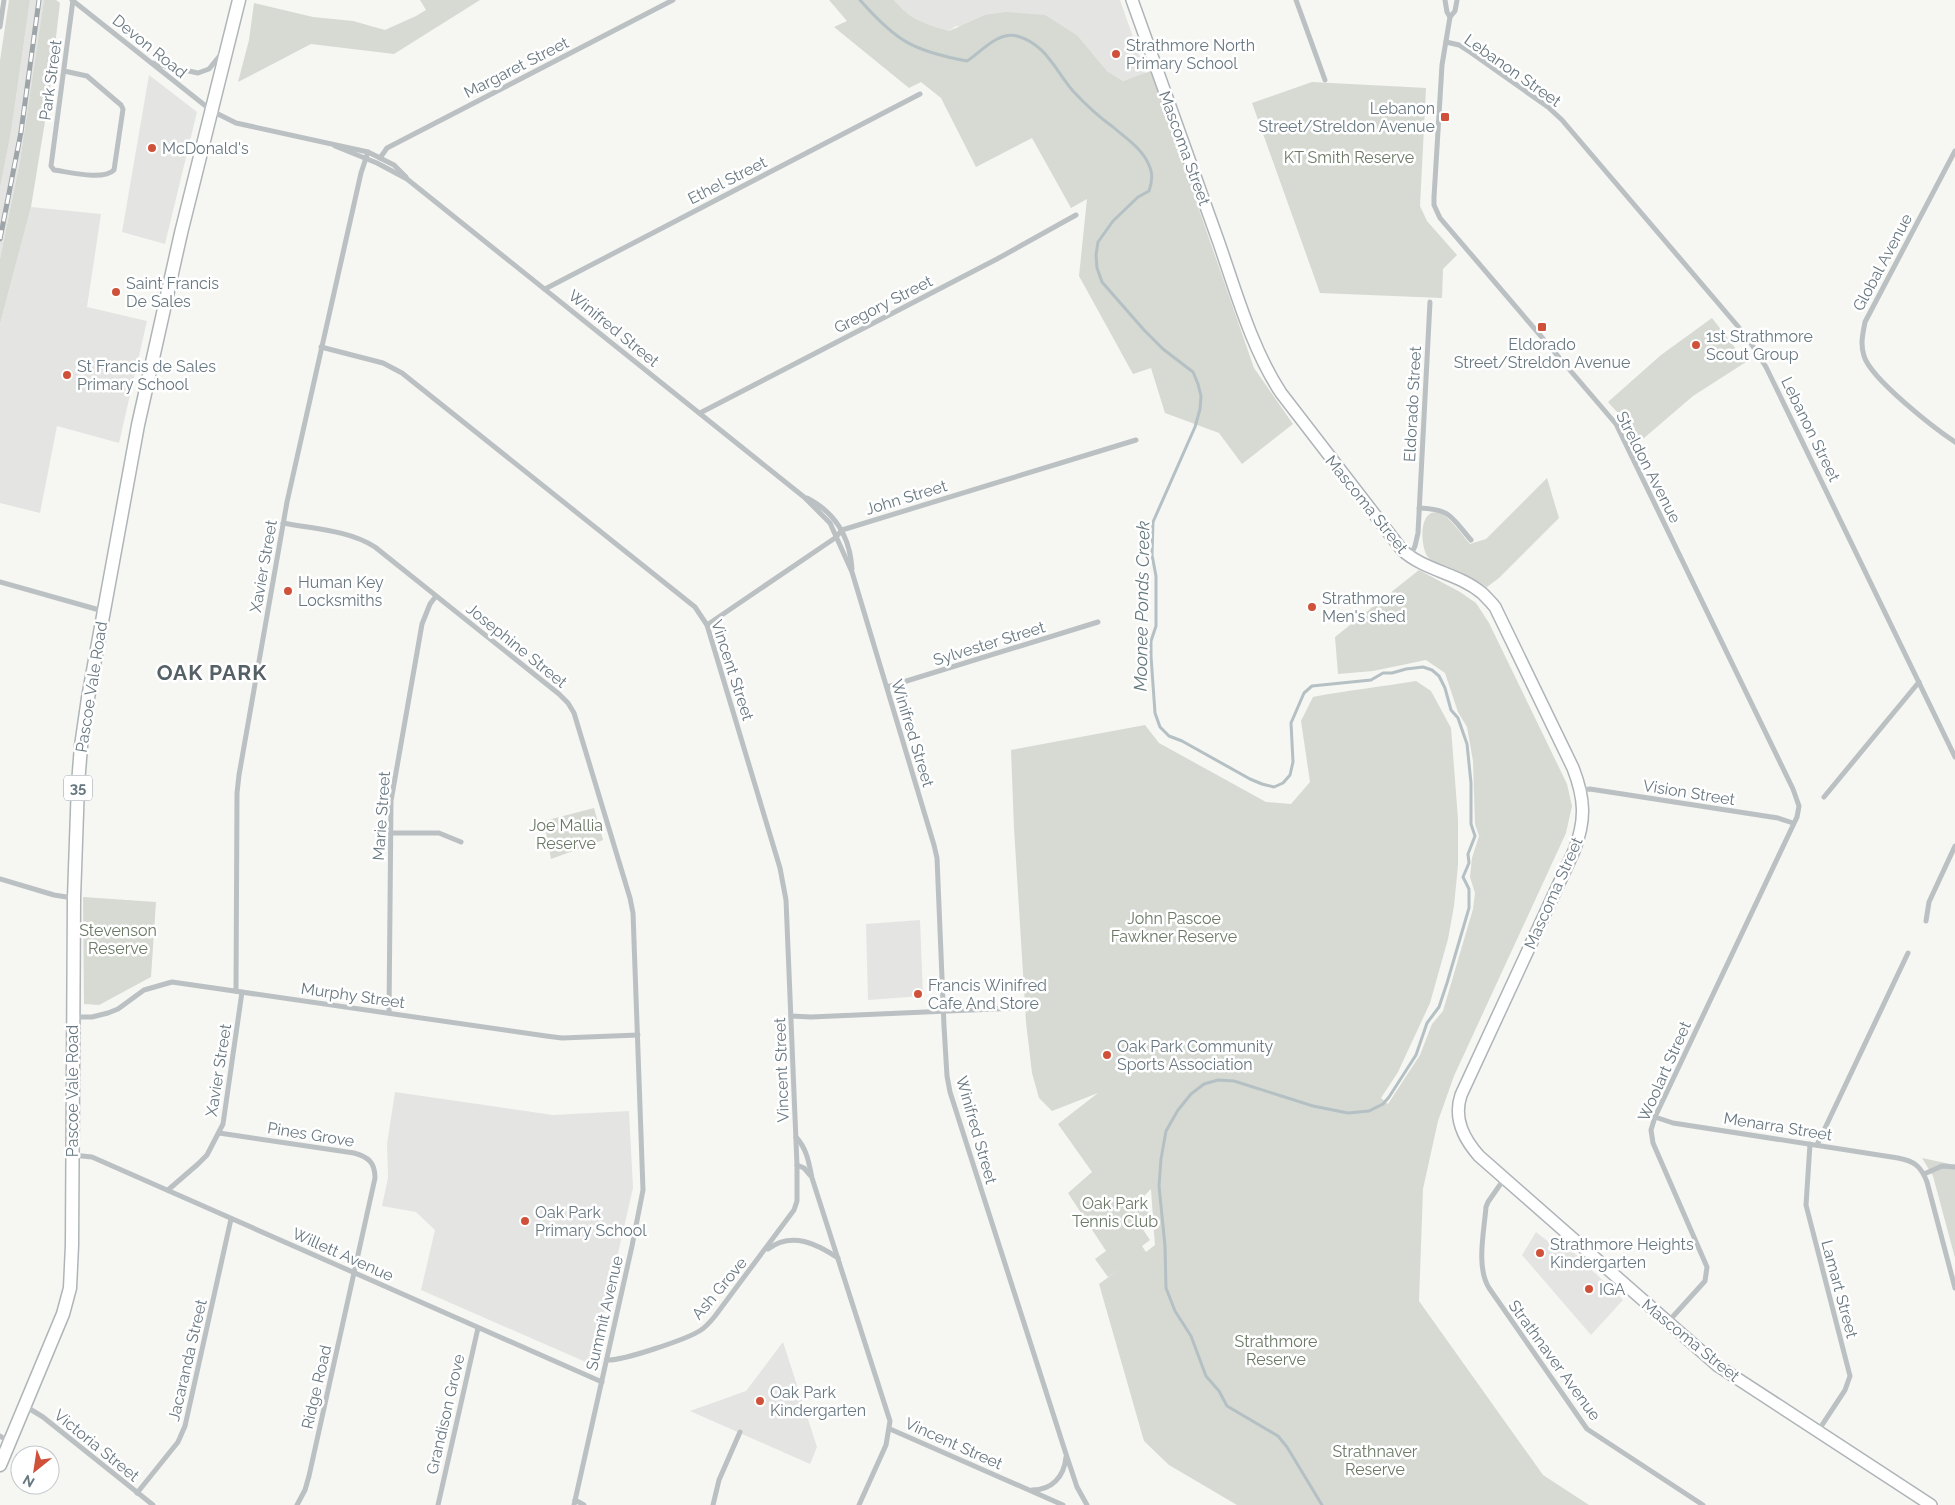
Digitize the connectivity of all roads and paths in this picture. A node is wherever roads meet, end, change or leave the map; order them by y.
1 (4, 0) edge
2 (73, 0) edge
3 (239, 0) edge
4 (673, 0) edge
5 (1132, 0) edge
6 (1296, 0) edge
7 (1445, 0) edge
8 (1457, 0) edge
9 (1450, 17) junction
10 (0, 27) edge
11 (1447, 34) joint
12 (1446, 42) junction
13 (228, 45) junction
14 (150, 62) junction
15 (64, 71) junction
16 (1325, 80) dead end
17 (920, 94) dead end
18 (212, 111) junction
19 (335, 146) junction
20 (1955, 151) edge
21 (368, 152) junction
22 (380, 157) junction
23 (365, 158) junction
24 (377, 163) junction
25 (407, 179) junction
26 (1076, 215) dead end
27 (545, 289) junction
28 (1430, 302) dead end
29 (321, 347) junction
30 (700, 413) junction
31 (1136, 440) dead end
32 (1955, 442) edge
33 (804, 497) junction
34 (1419, 508) junction
35 (283, 523) junction
36 (842, 530) junction
37 (835, 538) junction
38 (1471, 540) dead end
39 (1410, 557) junction
40 (852, 572) junction
41 (0, 582) edge
42 (436, 596) junction
43 (103, 611) junction
44 (1098, 622) dead end
45 (707, 625) junction
46 (1919, 682) junction
47 (887, 687) junction
48 (1955, 757) edge
49 (1581, 790) junction
50 (1824, 797) dead end
51 (1793, 823) junction
52 (391, 833) junction
53 (461, 842) dead end
54 (1955, 846) edge
55 (0, 879) edge
56 (74, 898) junction
57 (1926, 921) dead end
58 (1908, 954) dead end
59 (239, 991) junction
60 (1017, 1008) dead end
61 (943, 1011) junction
62 (389, 1013) junction
63 (73, 1017) junction
64 (791, 1019) junction
65 (638, 1035) junction
66 (1655, 1117) junction
67 (219, 1133) junction
68 (796, 1137) junction
69 (1810, 1144) junction
70 (1817, 1145) junction
71 (72, 1155) junction
72 (797, 1165) junction
73 (1955, 1167) edge
74 (1924, 1174) junction
75 (812, 1178) junction
76 (1505, 1179) junction
77 (168, 1190) junction
78 (231, 1219) junction
79 (762, 1254) junction
80 (839, 1258) junction
81 (354, 1273) junction
82 (1955, 1288) edge
83 (1668, 1323) junction
84 (478, 1328) junction
85 (607, 1360) junction
86 (602, 1382) junction
87 (25, 1406) junction
88 (890, 1429) junction
89 (740, 1432) dead end
90 (1818, 1432) junction
91 (5, 1439) edge
92 (1066, 1454) junction
93 (0, 1465) edge
94 (1029, 1490) junction
95 (137, 1493) junction
96 (574, 1502) edge
97 (152, 1505) edge
98 (297, 1505) edge
99 (438, 1505) edge
100 (584, 1505) edge
101 (714, 1505) edge
102 (859, 1505) edge
103 (1063, 1505) edge
104 (1086, 1505) edge
105 (1703, 1505) edge
106 (1931, 1505) edge

1 - 10 street
2 - 14 street, Devon Road
2 - 15 street, Park Street
3 - 13 main road, Pascoe Vale Road / 35
4 - 22 street, Margaret Street
5 - 39 main road, Mascoma Street
6 - 16 street
7 - 9 street, Lebanon Street
8 - 9 street, Lebanon Street
9 - 11 street, Lebanon Street
11 - 12 street, Streldon Avenue
12 - 46 street, Lebanon Street
12 - 51 street, Streldon Avenue
13 - 14 street
13 - 18 main road, Pascoe Vale Road / 35
14 - 18 street, Devon Road
15 - 15 street, Park Street
17 - 27 street, Ethel Street
18 - 19 street, Winifred Street
18 - 43 main road, Pascoe Vale Road / 35
19 - 21 street, Winifred Street
19 - 23 street, Winifred Street
20 - 32 street, Global Avenue
21 - 22 street, Winifred Street
21 - 23 street, Xavier Street
22 - 24 street, Margaret Street
22 - 25 street, Winifred Street
23 - 24 street, Winifred Street
23 - 29 street, Xavier Street
24 - 25 street, Winifred Street
25 - 27 street, Winifred Street
26 - 30 street, Gregory Street
27 - 30 street, Winifred Street
28 - 34 street, Eldorado Street
29 - 35 street, Xavier Street
29 - 45 street, Vincent Street
30 - 33 street, Winifred Street
31 - 36 street, John Street
33 - 36 street, Winifred Street
33 - 37 street, Winifred Street
34 - 38 street
34 - 39 street, Eldorado Street
35 - 42 street, Josephine Street
35 - 59 street, Xavier Street
36 - 37 street
36 - 40 street, Winifred Street
37 - 40 street, Winifred Street
37 - 45 street
39 - 49 main road, Mascoma Street
40 - 47 street, Winifred Street
41 - 43 street
42 - 52 street, Marie Street
42 - 65 street, Josephine Street
43 - 56 main road, Pascoe Vale Road / 35
44 - 47 street, Sylvester Street
45 - 64 street, Vincent Street
46 - 48 street, Lebanon Street
46 - 50 street
47 - 61 street, Winifred Street
49 - 51 street, Vision Street
49 - 76 main road, Mascoma Street
51 - 66 street, Woolart Street
52 - 53 street
52 - 62 street, Marie Street
54 - 57 street
55 - 56 street
56 - 63 main road, Pascoe Vale Road / 35
58 - 70 street
59 - 62 street, Murphy Street
59 - 63 street, Murphy Street
59 - 67 street, Xavier Street
60 - 61 street
61 - 64 street
61 - 92 street, Winifred Street
62 - 65 street, Murphy Street
63 - 71 main road, Pascoe Vale Road / 35
64 - 68 street, Vincent Street
65 - 85 street, Summit Avenue
66 - 69 street, Menarra Street
66 - 83 street, Woolart Street
67 - 77 street, Xavier Street
67 - 81 street, Pines Grove
68 - 72 street, Vincent Street
68 - 75 street, Vincent Street
69 - 70 street, Menarra Street
69 - 90 street, Lamart Street
70 - 74 street, Menarra Street
71 - 77 street, Willett Avenue
71 - 87 main road, Pascoe Vale Road / 35
72 - 75 street
72 - 79 street, Ash Grove
73 - 74 street
74 - 82 street
75 - 80 street, Vincent Street
76 - 83 main road, Mascoma Street
76 - 105 street, Strathnaver Avenue
77 - 78 street, Willett Avenue
78 - 81 street, Willett Avenue
78 - 95 street, Jacaranda Street
79 - 80 street, Ash Grove
79 - 85 street, Ash Grove
80 - 88 street, Vincent Street
81 - 84 street, Willett Avenue
81 - 98 street, Ridge Road
83 - 90 main road, Mascoma Street
84 - 86 street, Willett Avenue
84 - 99 street, Grandison Grove
85 - 86 street, Summit Avenue
86 - 96 street, Summit Avenue
87 - 91 main road, Pascoe Vale Road / 35
87 - 95 street, Victoria Street
88 - 94 street, Vincent Street
88 - 102 street
89 - 101 street
90 - 106 main road, Mascoma Street
91 - 93 main road, Pascoe Vale Road / 35
92 - 94 street
92 - 104 street, Winifred Street
94 - 103 street, Vincent Street
95 - 97 street, Victoria Street
96 - 100 street

